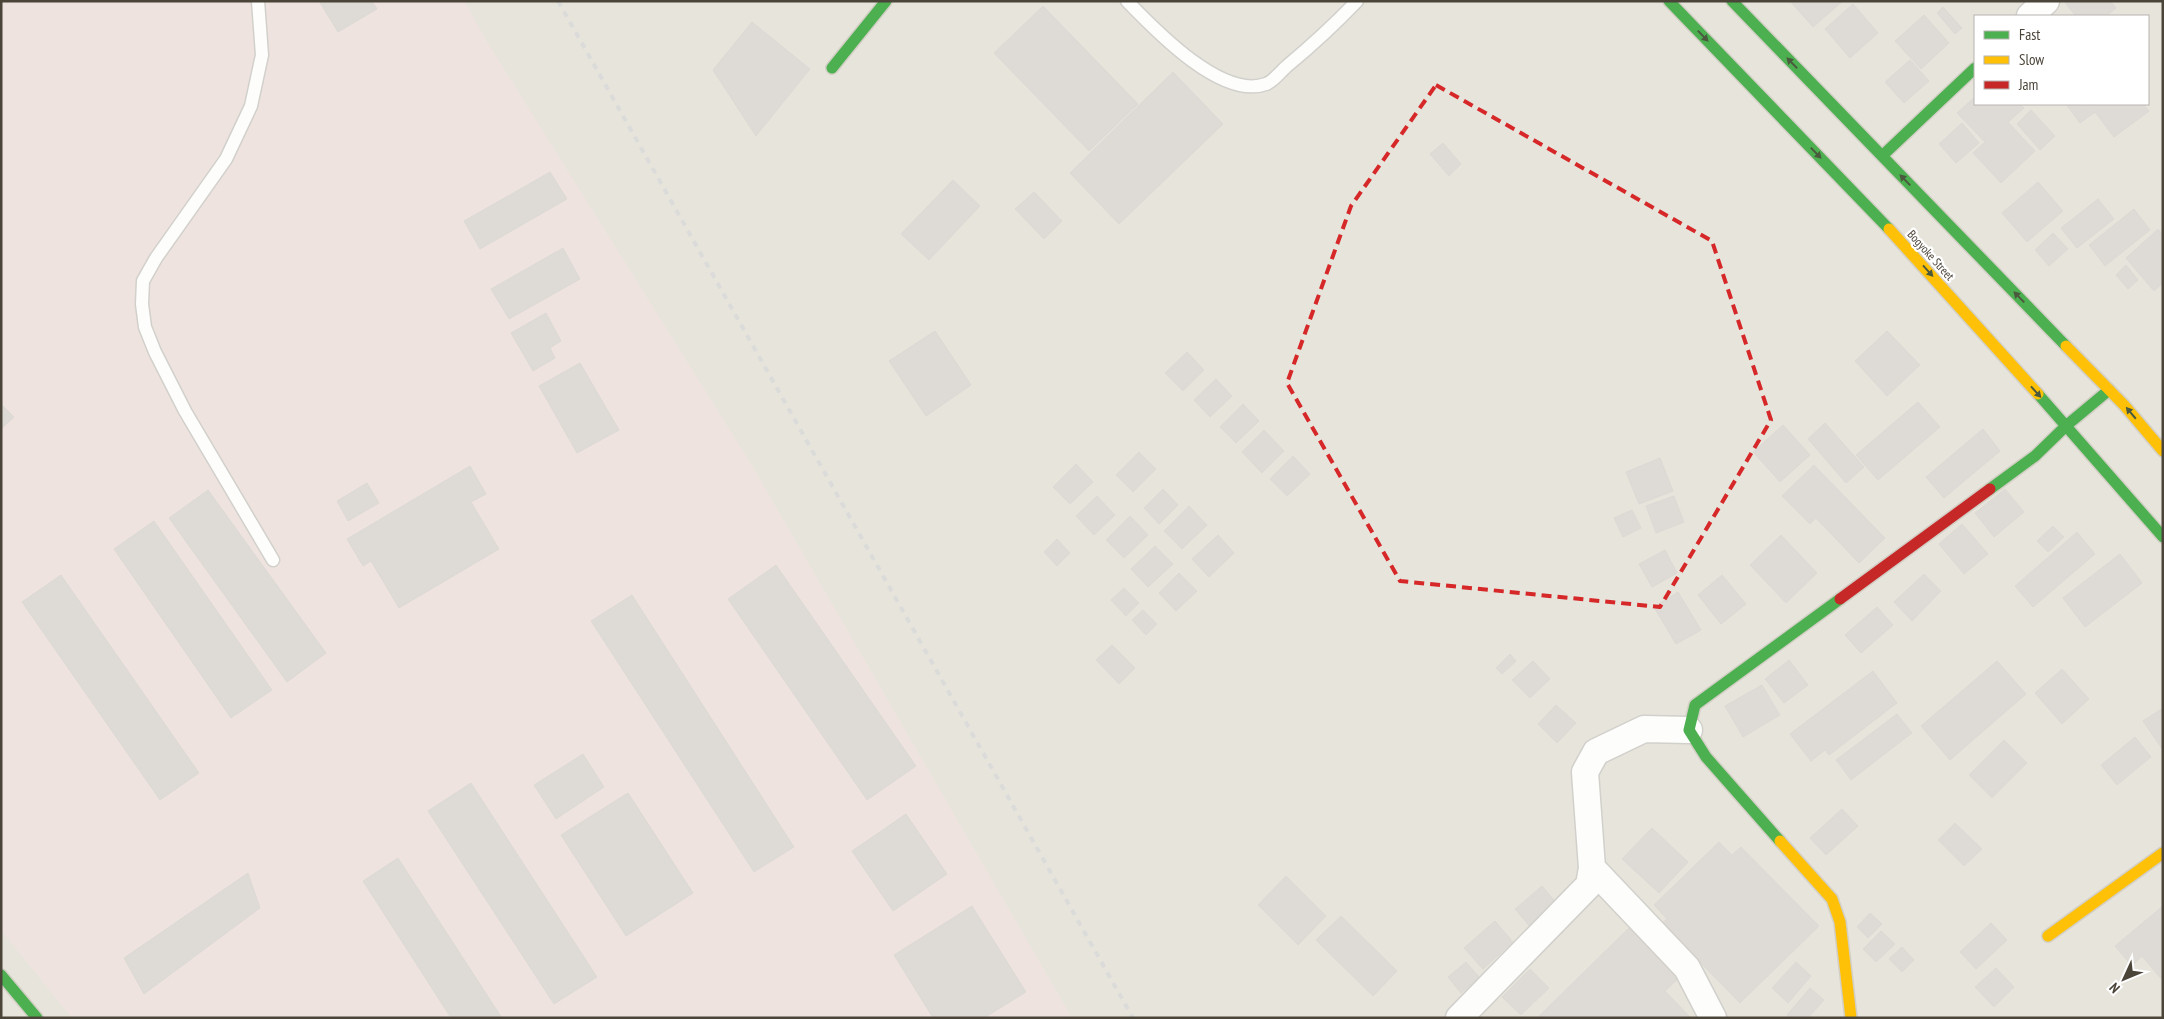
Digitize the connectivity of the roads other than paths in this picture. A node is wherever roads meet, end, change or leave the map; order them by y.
1 (258, 1) edge
2 (886, 1) edge
3 (1127, 1) edge
4 (1357, 1) edge
5 (1669, 1) edge
6 (1732, 1) edge
7 (2046, 1) edge
8 (2031, 15) edge
9 (832, 68) dead end
10 (1974, 69) edge
11 (1882, 156) junction
12 (2109, 390) junction
13 (2067, 425) junction
14 (2163, 451) edge
15 (2163, 537) edge
16 (273, 560) dead end
17 (1689, 730) junction
18 (2163, 853) edge
19 (1592, 868) junction
20 (2048, 936) dead end
21 (1, 975) edge
22 (37, 1018) edge
23 (1458, 1018) edge
24 (1713, 1018) edge
25 (1851, 1018) edge

1 - 16 lane
2 - 9 main road
3 - 4 lane
5 -> 13 main road, Bogyoke Street
11 -> 6 main road
7 - 8 street
10 - 11 main road
12 -> 11 main road
12 - 13 main road
14 -> 12 main road
13 - 15 main road, Bogyoke Street
13 - 17 main road
17 - 19 street
17 - 25 main road
18 - 20 main road
19 - 23 street
19 - 24 street
21 - 22 main road

